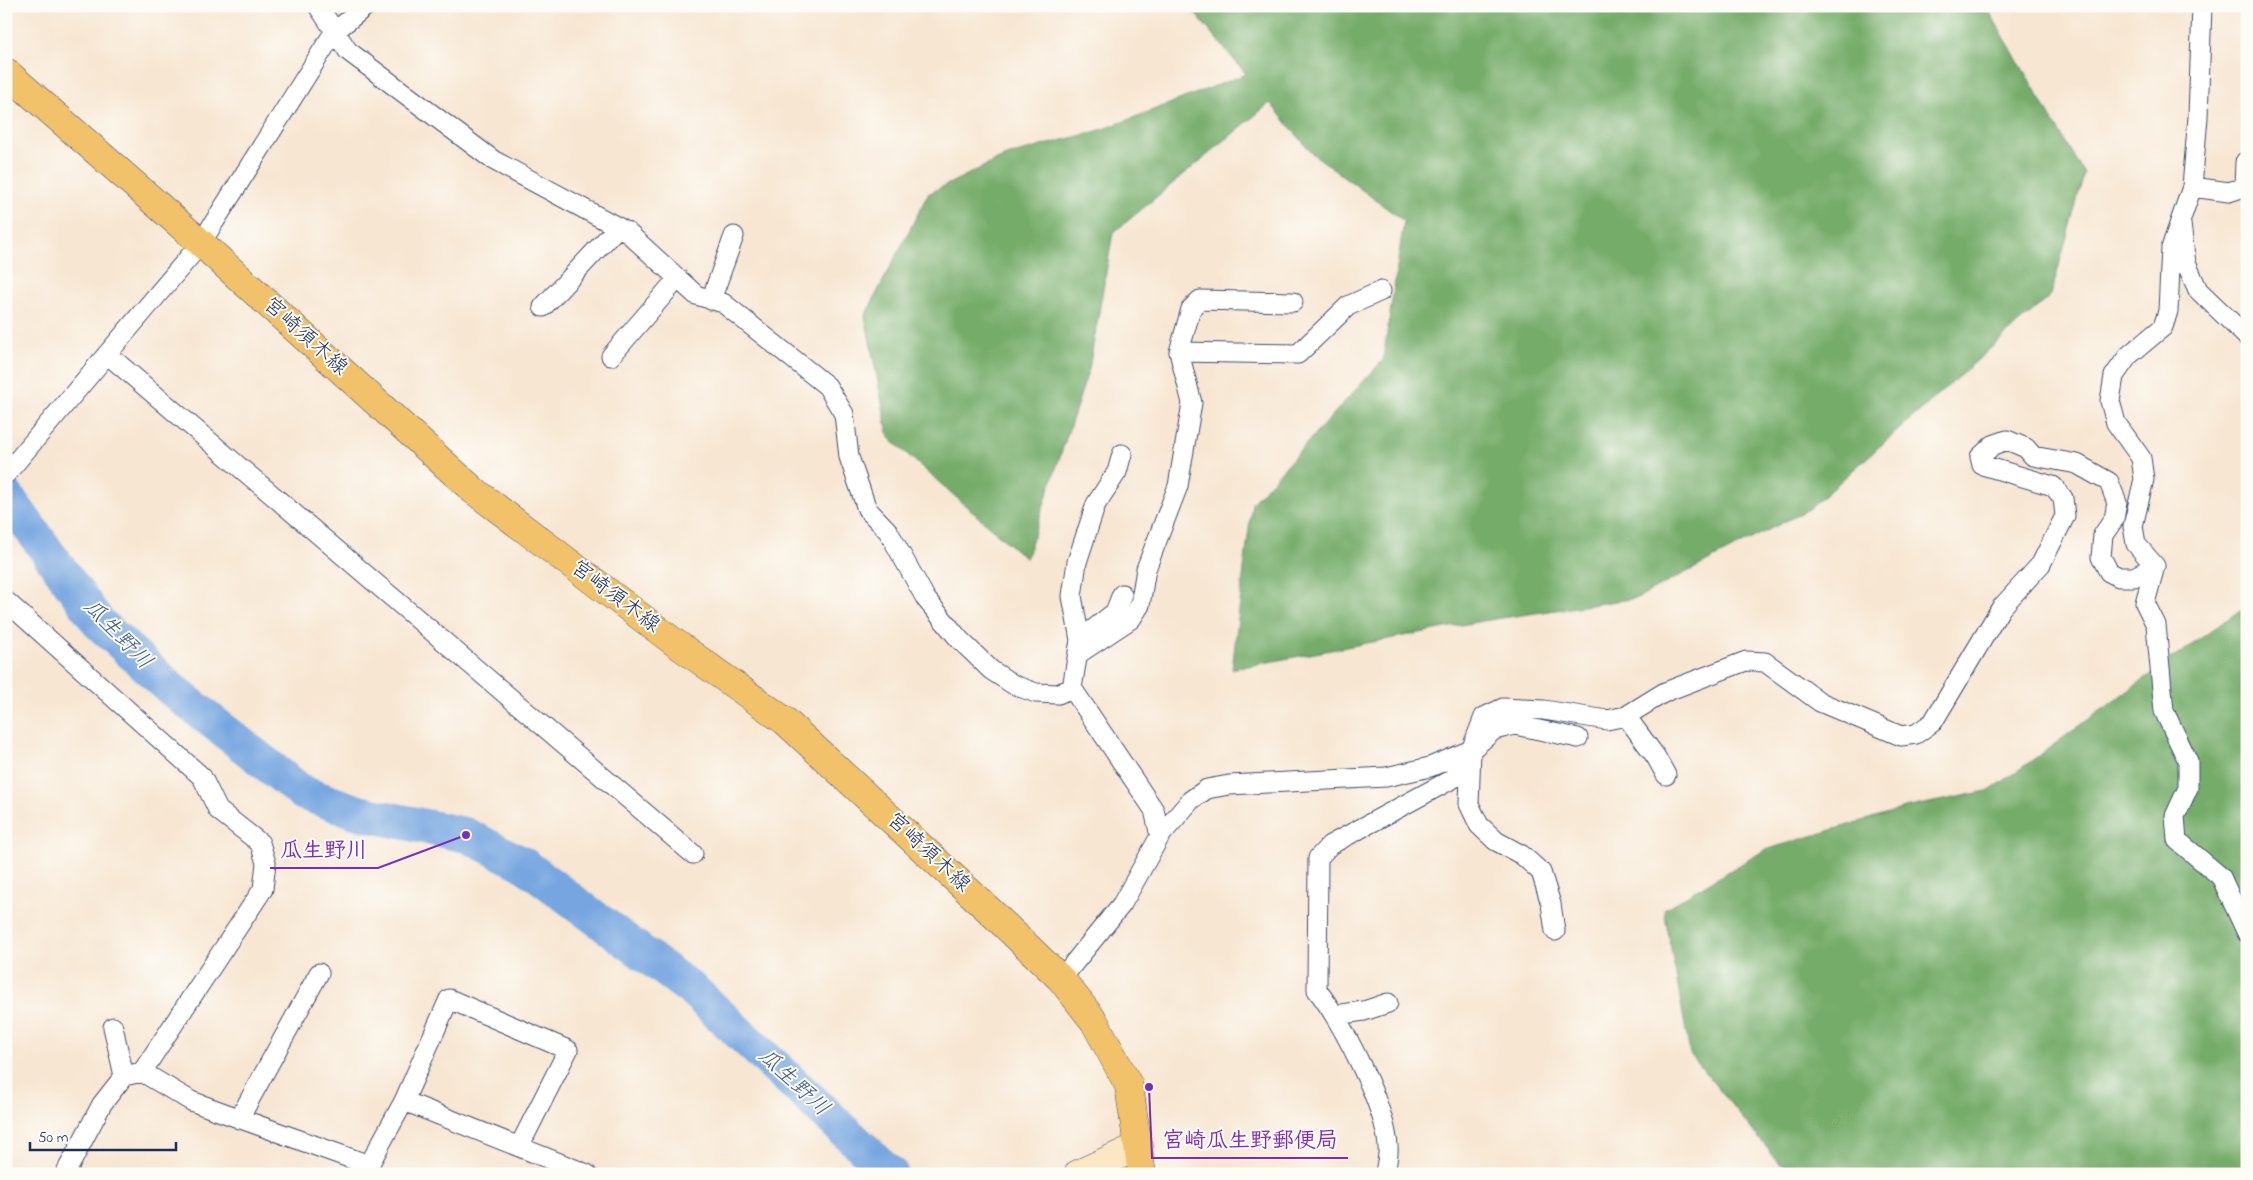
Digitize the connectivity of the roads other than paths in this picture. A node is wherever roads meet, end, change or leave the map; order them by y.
1 (318, 6) edge
2 (366, 6) edge
3 (2202, 6) edge
4 (334, 32) junction
5 (6, 72) edge
6 (2245, 162) dead end
7 (2192, 187) junction
8 (2181, 221) junction
9 (618, 227) junction
10 (734, 236) dead end
11 (201, 243) junction
12 (678, 278) junction
13 (1381, 291) dead end
14 (711, 300) junction
15 (1294, 302) dead end
16 (543, 307) dead end
17 (2247, 338) edge
18 (1179, 352) junction
19 (107, 354) junction
20 (611, 356) dead end
21 (1122, 454) dead end
22 (6, 474) edge
23 (2155, 566) junction
24 (1122, 594) dead end
25 (6, 601) edge
26 (1079, 647) junction
27 (1072, 688) junction
28 (1626, 716) junction
29 (1578, 738) dead end
30 (1471, 750) junction
31 (1666, 775) dead end
32 (1160, 836) junction
33 (693, 854) dead end
34 (1555, 931) dead end
35 (2247, 932) edge
36 (319, 973) dead end
37 (1061, 979) junction
38 (1388, 1004) dead end
39 (1334, 1014) junction
40 (113, 1027) dead end
41 (133, 1074) junction
42 (404, 1101) junction
43 (239, 1119) junction
44 (1138, 1146) junction
45 (519, 1147) junction
46 (556, 1168) edge
47 (368, 1169) edge
48 (65, 1174) edge
49 (586, 1174) edge
50 (1078, 1174) edge
51 (1142, 1174) edge
52 (1385, 1174) edge

1 - 4 street
2 - 4 street
3 - 7 street
4 - 9 street
4 - 11 street
5 - 11 main road, 宮崎須木線
6 - 7 street
7 - 8 street
8 - 17 street
8 - 23 street
9 - 12 street
9 - 16 street
10 - 14 street
11 - 19 street
11 - 37 main road, 宮崎須木線
12 - 14 street
12 - 20 street
13 - 18 street
14 - 27 street
15 - 18 street
18 - 26 street
19 - 22 street
19 - 33 street
21 - 26 street
23 - 28 street
23 - 35 street
24 - 26 street
25 - 41 street
26 - 27 street
27 - 32 street
28 - 30 street
28 - 31 street
29 - 30 street
30 - 32 street
30 - 34 street
30 - 39 street
32 - 37 street
36 - 43 street
37 - 44 main road, 宮崎須木線
38 - 39 street
39 - 52 street
40 - 41 street
41 - 43 street
41 - 48 street
42 - 45 street
42 - 45 street
42 - 47 street
43 - 47 street
44 - 50 main road
44 - 51 main road, 宮崎須木線
45 - 46 street
46 - 49 street

